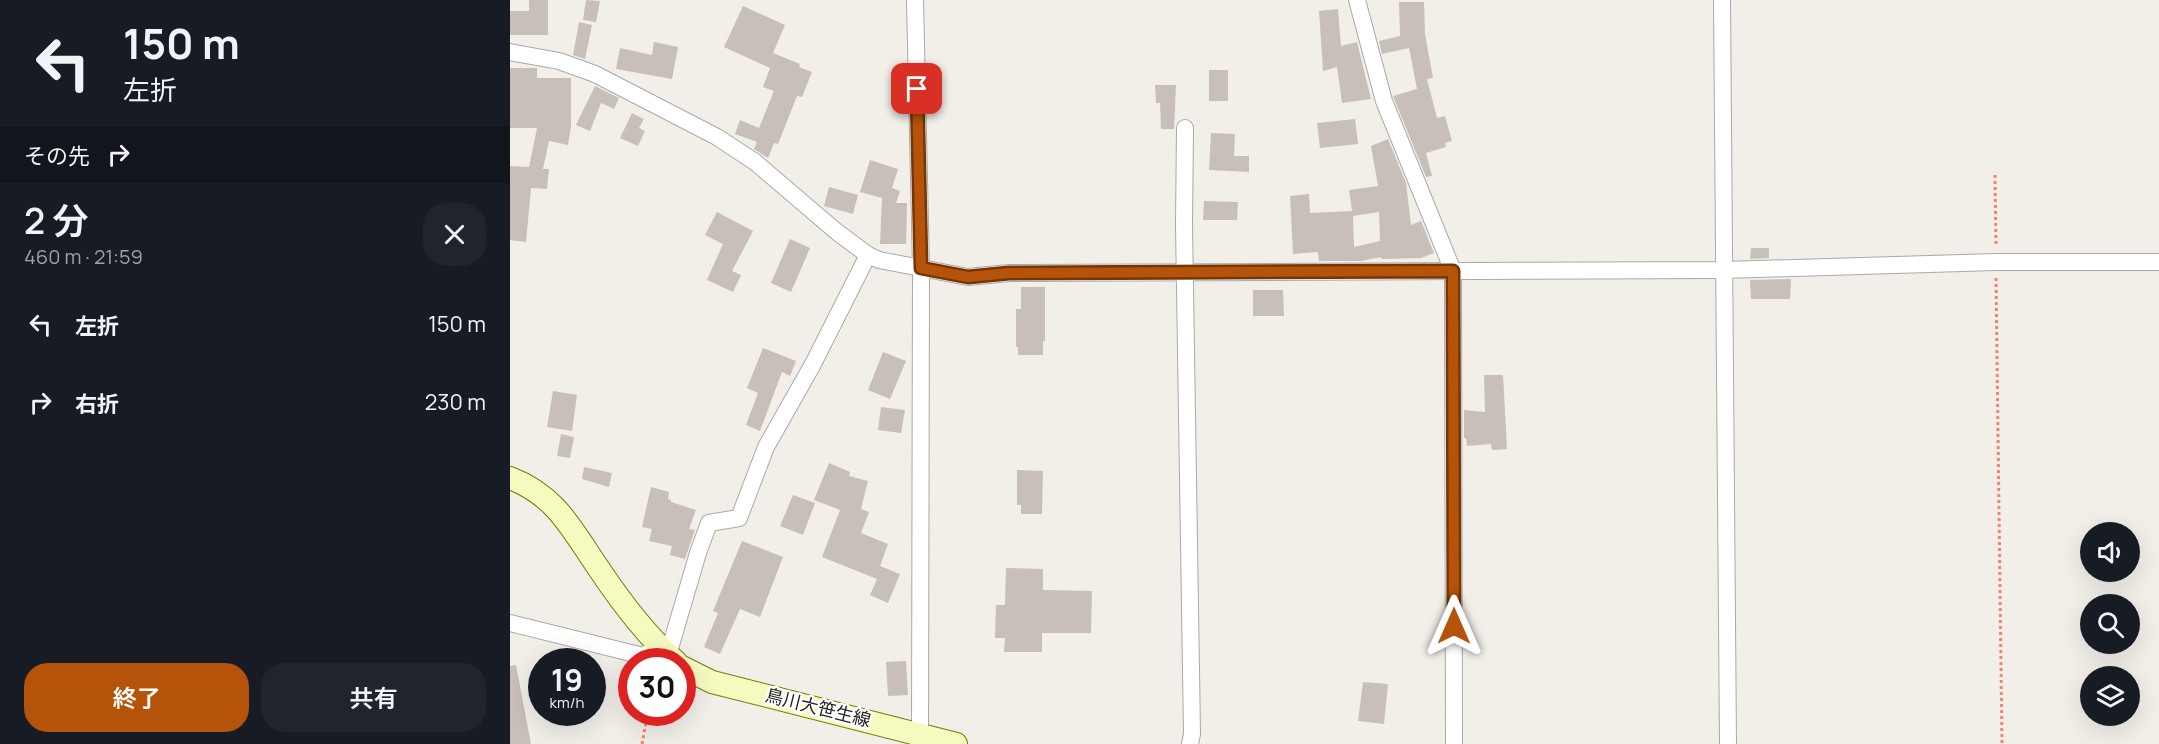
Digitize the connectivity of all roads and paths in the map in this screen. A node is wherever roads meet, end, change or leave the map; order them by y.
1 (915, 0) edge
2 (1357, 0) edge
3 (1722, 0) edge
4 (510, 52) edge
5 (1185, 128) dead end
6 (1995, 175) dead end
7 (868, 255) junction
8 (1996, 262) junction
9 (2159, 262) edge
10 (921, 268) junction
11 (1723, 270) junction
12 (1453, 271) junction
13 (1184, 273) junction
14 (510, 478) edge
15 (510, 623) edge
16 (664, 648) edge
17 (674, 648) edge
18 (618, 650) edge
19 (696, 672) edge
20 (645, 726) edge
21 (919, 739) edge
22 (642, 744) edge
23 (956, 744) edge
24 (1190, 744) edge
25 (1454, 744) edge
26 (1728, 744) edge
27 (2002, 744) edge

1 - 10 street
2 - 12 street
3 - 11 street
4 - 7 street
5 - 13 street
6 - 8 path
7 - 10 street
7 - 17 street
8 - 9 street
8 - 11 street
8 - 27 path
10 - 13 street
10 - 21 street
11 - 12 street
11 - 26 street
12 - 13 street
12 - 25 street
13 - 24 street
14 - 16 street, 鳥川大笹生線
15 - 18 street
19 - 21 street, 鳥川大笹生線
20 - 22 path
21 - 23 street, 鳥川大笹生線

